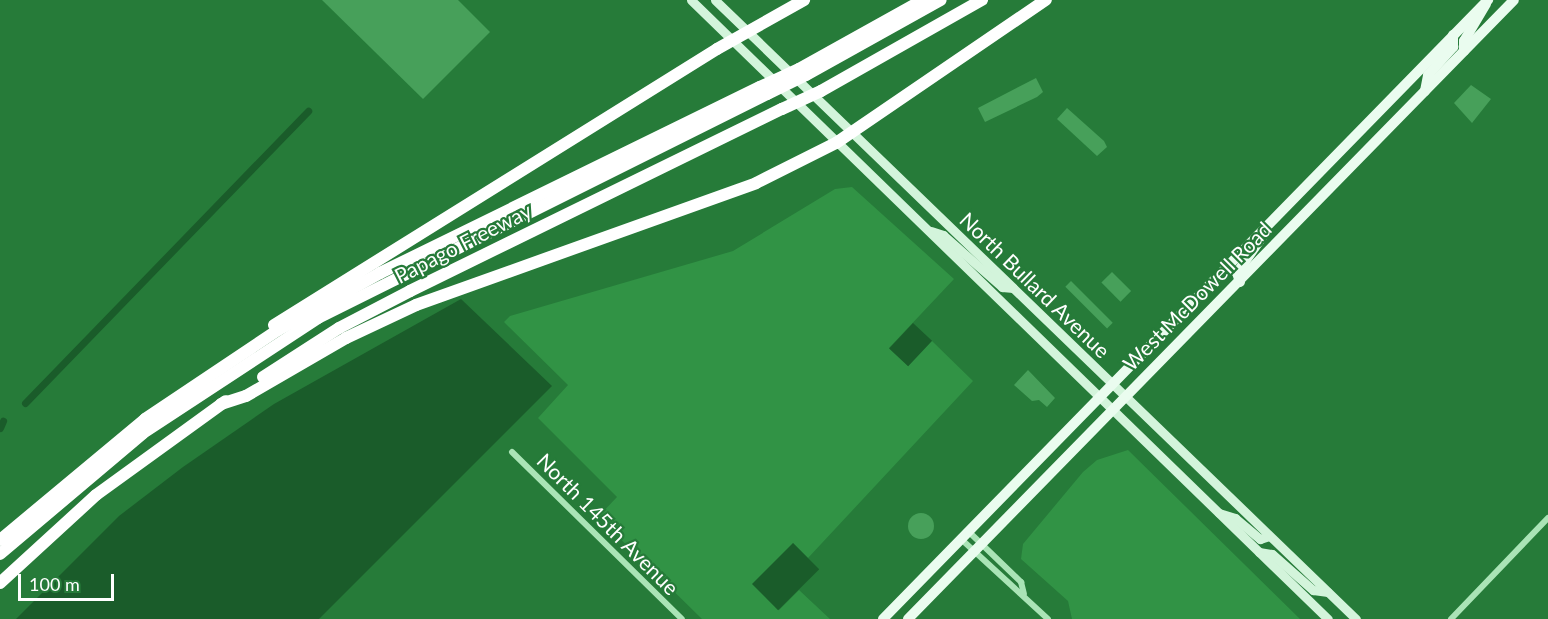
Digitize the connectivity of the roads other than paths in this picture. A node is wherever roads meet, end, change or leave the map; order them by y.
1 (691, 0) edge
2 (715, 0) edge
3 (804, 0) edge
4 (924, 0) edge
5 (941, 0) edge
6 (982, 0) edge
7 (1046, 0) edge
8 (1514, 0) edge
9 (1487, 1) edge
10 (748, 32) junction
11 (1453, 35) junction
12 (732, 40) junction
13 (1464, 51) junction
14 (802, 72) junction
15 (764, 90) junction
16 (1425, 91) junction
17 (851, 134) junction
18 (836, 143) junction
19 (1339, 152) junction
20 (1353, 165) junction
21 (1268, 225) junction
22 (926, 229) junction
23 (1240, 282) junction
24 (1013, 288) junction
25 (239, 355) junction
26 (1111, 384) junction
27 (1125, 397) junction
28 (1098, 398) junction
29 (221, 404) junction
30 (1112, 411) junction
31 (512, 452) dead end
32 (1218, 513) junction
33 (1548, 518) edge
34 (965, 534) junction
35 (1269, 536) junction
36 (0, 540) edge
37 (978, 548) junction
38 (1258, 552) junction
39 (0, 554) edge
40 (0, 583) edge
41 (1328, 592) junction
42 (1024, 594) junction
43 (682, 619) edge
44 (883, 619) edge
45 (908, 619) edge
46 (1048, 619) edge
47 (1328, 619) edge
48 (1356, 619) edge
49 (1451, 619) edge

1 - 12 main road, North Bullard Avenue
2 - 10 main road, North Bullard Avenue
3 - 10 highway
4 - 14 highway, Papago Freeway
5 - 14 highway
6 - 29 highway, Papago Freeway, bridge
7 - 17 highway
8 - 13 main road, West McDowell Road
9 - 11 main road, West McDowell Road
9 - 13 main road
10 - 12 highway
10 - 17 main road, North Bullard Avenue
11 - 16 main road
11 - 19 main road, West McDowell Road
12 - 18 main road, North Bullard Avenue
12 - 25 highway
13 - 16 main road, West McDowell Road
14 - 15 highway, Papago Freeway, bridge
15 - 25 highway, Papago Freeway
15 - 39 highway
16 - 20 main road, West McDowell Road
17 - 18 highway
17 - 24 main road, North Bullard Avenue
18 - 22 main road, North Bullard Avenue
18 - 29 highway
19 - 20 main road
19 - 21 main road, West McDowell Road
20 - 23 main road, West McDowell Road
21 - 23 main road
21 - 26 main road, West McDowell Road
22 - 24 main road
22 - 28 main road, North Bullard Avenue
23 - 27 main road, West McDowell Road
24 - 26 main road, North Bullard Avenue
25 - 36 highway, Papago Freeway
26 - 27 main road, North Bullard Avenue
26 - 28 main road, West McDowell Road
27 - 30 main road, West McDowell Road
27 - 35 main road, North Bullard Avenue
28 - 30 main road, North Bullard Avenue
28 - 34 main road, West McDowell Road
29 - 40 highway, Papago Freeway
30 - 32 main road, North Bullard Avenue
30 - 37 main road, West McDowell Road
31 - 43 street, North 145th Avenue
32 - 35 main road
32 - 38 main road, North Bullard Avenue
33 - 49 street
34 - 37 street
34 - 37 street
34 - 44 main road, West McDowell Road
35 - 41 main road, North Bullard Avenue
37 - 42 street
37 - 42 street
37 - 45 main road, West McDowell Road
38 - 41 main road
38 - 47 main road, North Bullard Avenue
41 - 48 main road, North Bullard Avenue
42 - 46 street

